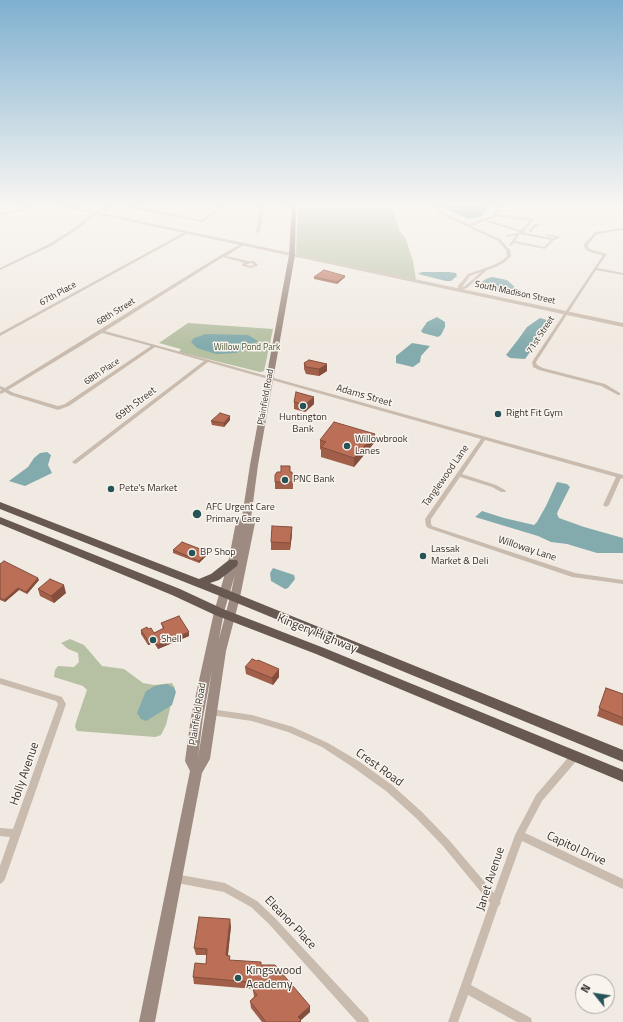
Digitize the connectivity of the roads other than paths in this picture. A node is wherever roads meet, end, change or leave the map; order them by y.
1 (36, 252) edge
2 (152, 252) edge
3 (229, 252) edge
4 (275, 252) edge
5 (292, 252) edge
6 (508, 252) edge
7 (594, 252) edge
8 (292, 255) junction
9 (222, 256) junction
10 (247, 262) dead end
11 (0, 269) edge
12 (486, 269) junction
13 (595, 269) junction
14 (623, 274) edge
15 (565, 313) junction
16 (623, 325) edge
17 (101, 331) junction
18 (0, 335) edge
19 (154, 346) junction
20 (207, 361) junction
21 (269, 378) junction
22 (0, 387) edge
23 (5, 390) junction
24 (0, 393) edge
25 (618, 394) dead end
26 (484, 438) junction
27 (75, 462) dead end
28 (458, 474) junction
29 (621, 476) edge
30 (503, 491) dead end
31 (606, 505) dead end
32 (1, 507) edge
33 (246, 518) junction
34 (0, 520) edge
35 (428, 525) joint
36 (233, 563) junction
37 (623, 582) edge
38 (198, 583) junction
39 (230, 595) junction
40 (225, 614) junction
41 (0, 681) edge
42 (211, 712) junction
43 (575, 756) junction
44 (623, 756) edge
45 (196, 770) junction
46 (623, 776) edge
47 (0, 832) edge
48 (17, 832) junction
49 (519, 835) junction
50 (0, 879) edge
51 (175, 879) junction
52 (623, 884) edge
53 (496, 903) junction
54 (466, 988) junction
55 (147, 1022) edge
56 (364, 1022) edge
57 (453, 1022) edge
58 (527, 1022) edge

1 - 11 street
2 - 18 street, 67th Place
3 - 9 street, 68th Street
4 - 8 street, South Madison Street
5 - 8 main road, Plainfield Road
6 - 12 street
7 - 13 street, 71st Street
8 - 15 street, South Madison Street
8 - 21 main road, Plainfield Road
9 - 10 street
9 - 17 street, 68th Street
12 - 12 street
13 - 14 street
13 - 15 street, 71st Street
15 - 16 street, South Madison Street
15 - 25 street, 71st Street
17 - 19 street, Adams Street
17 - 23 street, 68th Street
19 - 20 street, Adams Street
19 - 23 street, 68th Place
20 - 21 street, Adams Street
20 - 27 street, 69th Street
21 - 26 street, Adams Street
21 - 33 main road, Plainfield Road
22 - 23 street
23 - 24 street, 68th Street
26 - 28 street, Tanglewood Lane
26 - 29 street, Adams Street
28 - 30 street
28 - 35 street, Tanglewood Lane
29 - 31 street
32 - 38 highway, Kingery Highway
33 - 36 main road, Plainfield Road
33 - 39 main road, Plainfield Road
34 - 40 highway, Kingery Highway
35 - 37 street, Willoway Lane
36 - 38 highway
36 - 39 main road, Plainfield Road
38 - 39 highway, Kingery Highway
39 - 40 main road, Plainfield Road
39 - 44 highway, Kingery Highway
40 - 42 main road, Plainfield Road
40 - 43 highway, Kingery Highway
40 - 45 main road, Plainfield Road
41 - 48 street, Holly Avenue
42 - 45 main road, Plainfield Road
42 - 53 street, Crest Road
43 - 46 highway, Kingery Highway
43 - 49 street, Janet Avenue
45 - 51 main road, Plainfield Road
47 - 48 street
48 - 50 street, Holly Avenue
49 - 52 street, Capitol Drive
49 - 53 street, Janet Avenue
51 - 55 main road, Plainfield Road
51 - 56 street, Eleanor Place
53 - 54 street, Janet Avenue
54 - 57 street, Janet Avenue
54 - 58 street

